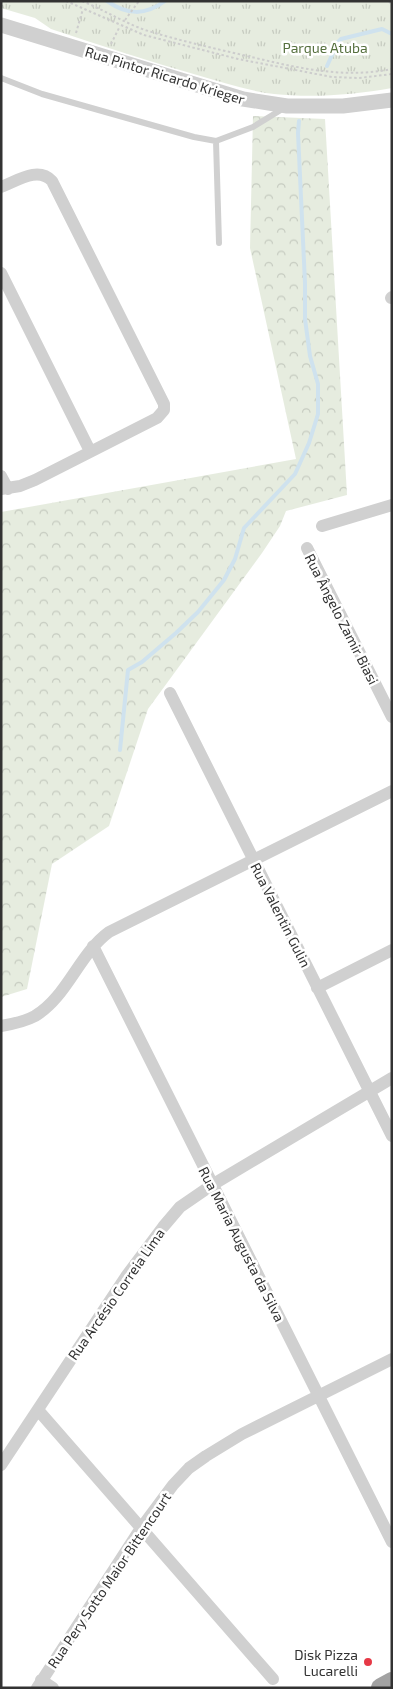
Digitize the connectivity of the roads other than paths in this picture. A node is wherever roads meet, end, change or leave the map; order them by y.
1 (1, 25) edge
2 (1, 78) edge
3 (392, 100) edge
4 (288, 106) junction
5 (216, 141) junction
6 (1, 187) edge
7 (219, 243) dead end
8 (1, 272) edge
9 (90, 452) junction
10 (1, 476) edge
11 (4, 489) edge
12 (392, 505) edge
13 (322, 526) dead end
14 (306, 548) dead end
15 (170, 693) dead end
16 (392, 718) edge
17 (392, 791) edge
18 (254, 860) junction
19 (93, 946) junction
20 (392, 950) edge
21 (317, 988) junction
22 (1, 1026) edge
23 (392, 1078) edge
24 (369, 1091) junction
25 (392, 1136) edge
26 (212, 1185) junction
27 (392, 1359) edge
28 (318, 1395) junction
29 (38, 1410) junction
30 (1, 1465) edge
31 (141, 1528) junction
32 (392, 1542) edge
33 (273, 1679) dead end
34 (39, 1684) edge
35 (53, 1688) edge

1 - 4 street, Rua Pintor Ricardo Krieger
2 - 5 lane
3 - 4 street, Rua Pintor Ricardo Krieger
4 - 5 lane
5 - 7 lane
6 - 9 street
8 - 9 street
9 - 11 street
10 - 11 street
12 - 13 street
14 - 16 street, Rua Ângelo Zamir Biasi
15 - 18 street, Rua Valentin Gulin
17 - 18 street
18 - 19 street
18 - 21 street, Rua Valentin Gulin
19 - 22 street
19 - 26 street, Rua Maria Augusta da Silva
20 - 21 street
21 - 24 street, Rua Valentin Gulin
23 - 24 street, Rua Arcésio Correia Lima
24 - 25 street, Rua Valentin Gulin
24 - 26 street, Rua Arcésio Correia Lima
26 - 28 street, Rua Maria Augusta da Silva
26 - 29 street, Rua Arcésio Correia Lima
27 - 28 street, Rua Pery Sotto Maior Bittencourt
28 - 31 street, Rua Pery Sotto Maior Bittencourt
28 - 32 street, Rua Maria Augusta da Silva
29 - 30 street, Rua Arcésio Correia Lima
29 - 31 street
31 - 33 street
31 - 34 street, Rua Pery Sotto Maior Bittencourt
34 - 35 street

